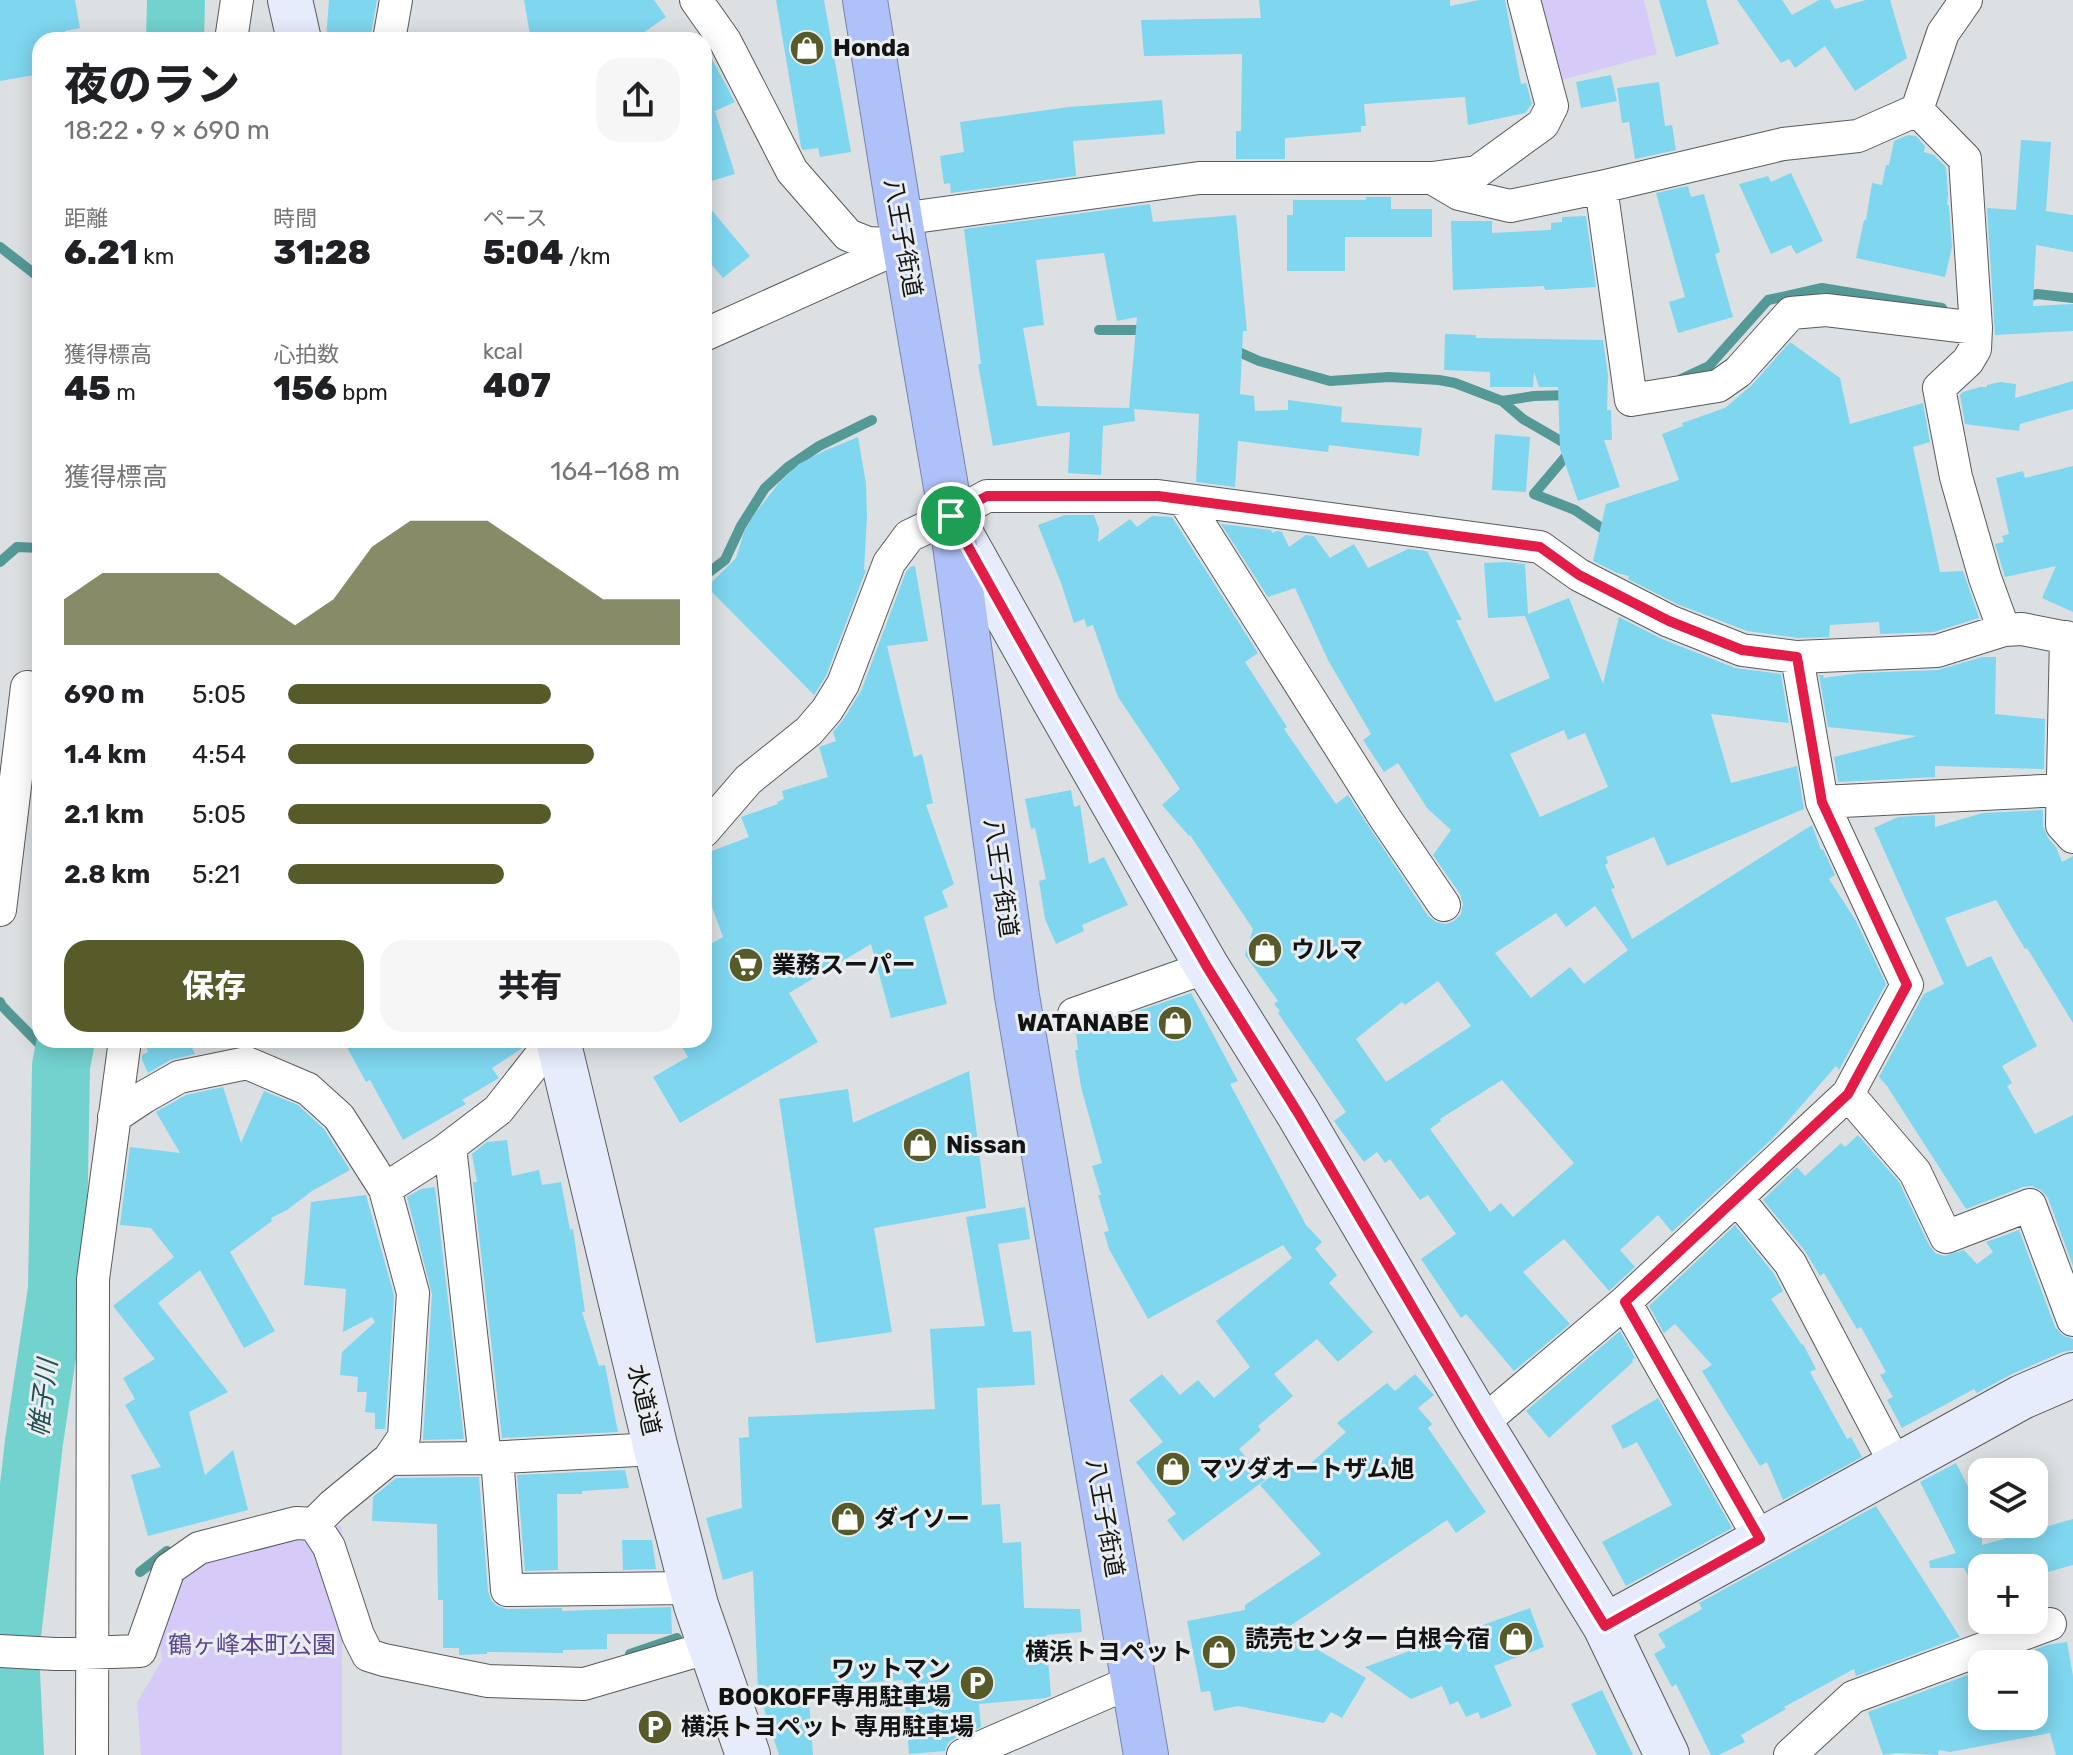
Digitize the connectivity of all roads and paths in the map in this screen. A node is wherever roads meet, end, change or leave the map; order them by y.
1 (237, 0) edge
2 (290, 0) edge
3 (396, 0) edge
4 (696, 0) edge
5 (865, 0) edge
6 (1524, 0) edge
7 (1966, 0) edge
8 (232, 32) edge
9 (297, 32) edge
10 (390, 32) edge
11 (1917, 110) junction
12 (1432, 178) junction
13 (1601, 187) junction
14 (902, 232) junction
15 (1976, 328) junction
16 (712, 331) edge
17 (1184, 500) junction
18 (951, 516) junction
19 (2004, 630) junction
20 (2069, 638) edge
21 (1797, 657) junction
22 (22, 688) edge
23 (2062, 790) junction
24 (1822, 802) junction
25 (712, 822) edge
26 (2073, 837) edge
27 (3, 860) edge
28 (1444, 905) dead end
29 (0, 910) edge
30 (1207, 967) junction
31 (1074, 1014) dead end
32 (124, 1048) edge
33 (549, 1048) edge
34 (558, 1048) edge
35 (232, 1052) edge
36 (1848, 1094) junction
37 (114, 1117) junction
38 (450, 1147) junction
39 (385, 1189) junction
40 (1737, 1198) junction
41 (1625, 1302) junction
42 (2073, 1320) edge
43 (2073, 1375) edge
44 (1481, 1424) junction
45 (656, 1449) junction
46 (491, 1458) junction
47 (389, 1459) junction
48 (1896, 1465) junction
49 (322, 1516) junction
50 (1760, 1539) junction
51 (692, 1588) junction
52 (2050, 1624) dead end
53 (1605, 1626) junction
54 (710, 1647) junction
55 (0, 1651) edge
56 (91, 1652) junction
57 (1133, 1681) junction
58 (92, 1755) edge
59 (748, 1755) edge
60 (963, 1755) edge
61 (1146, 1755) edge
62 (1667, 1755) edge
63 (1790, 1755) edge

1 - 8 street
2 - 9 street
3 - 10 street
4 - 14 street
5 - 14 highway, 八王子街道
6 - 12 street
7 - 11 street
11 - 13 street
11 - 15 street
12 - 13 street
12 - 14 street
13 - 15 street
14 - 16 street
14 - 18 highway, 八王子街道
15 - 19 street
17 - 18 street
17 - 21 street
17 - 28 street
18 - 25 street
18 - 30 street
18 - 57 highway, 八王子街道
19 - 20 street
19 - 21 street
20 - 23 street
21 - 24 street
22 - 27 street
23 - 24 street
23 - 26 street
24 - 36 street
27 - 29 street
30 - 31 street
30 - 44 street
32 - 37 street
33 - 38 street
34 - 45 street, 水道道
35 - 37 street
35 - 39 street
36 - 40 street
36 - 42 street
37 - 56 street
38 - 39 street
38 - 46 street
39 - 47 street
40 - 41 street
40 - 48 street
41 - 44 street
41 - 50 street
43 - 48 street
44 - 53 street
45 - 46 street
45 - 51 street, 水道道
46 - 47 street
46 - 51 street
47 - 49 street
48 - 50 street
49 - 54 street
49 - 56 street
50 - 53 street
51 - 54 street, 水道道
52 - 63 street
53 - 62 street
54 - 59 street, 水道道
55 - 56 street
56 - 58 street
57 - 60 street
57 - 61 highway, 八王子街道

